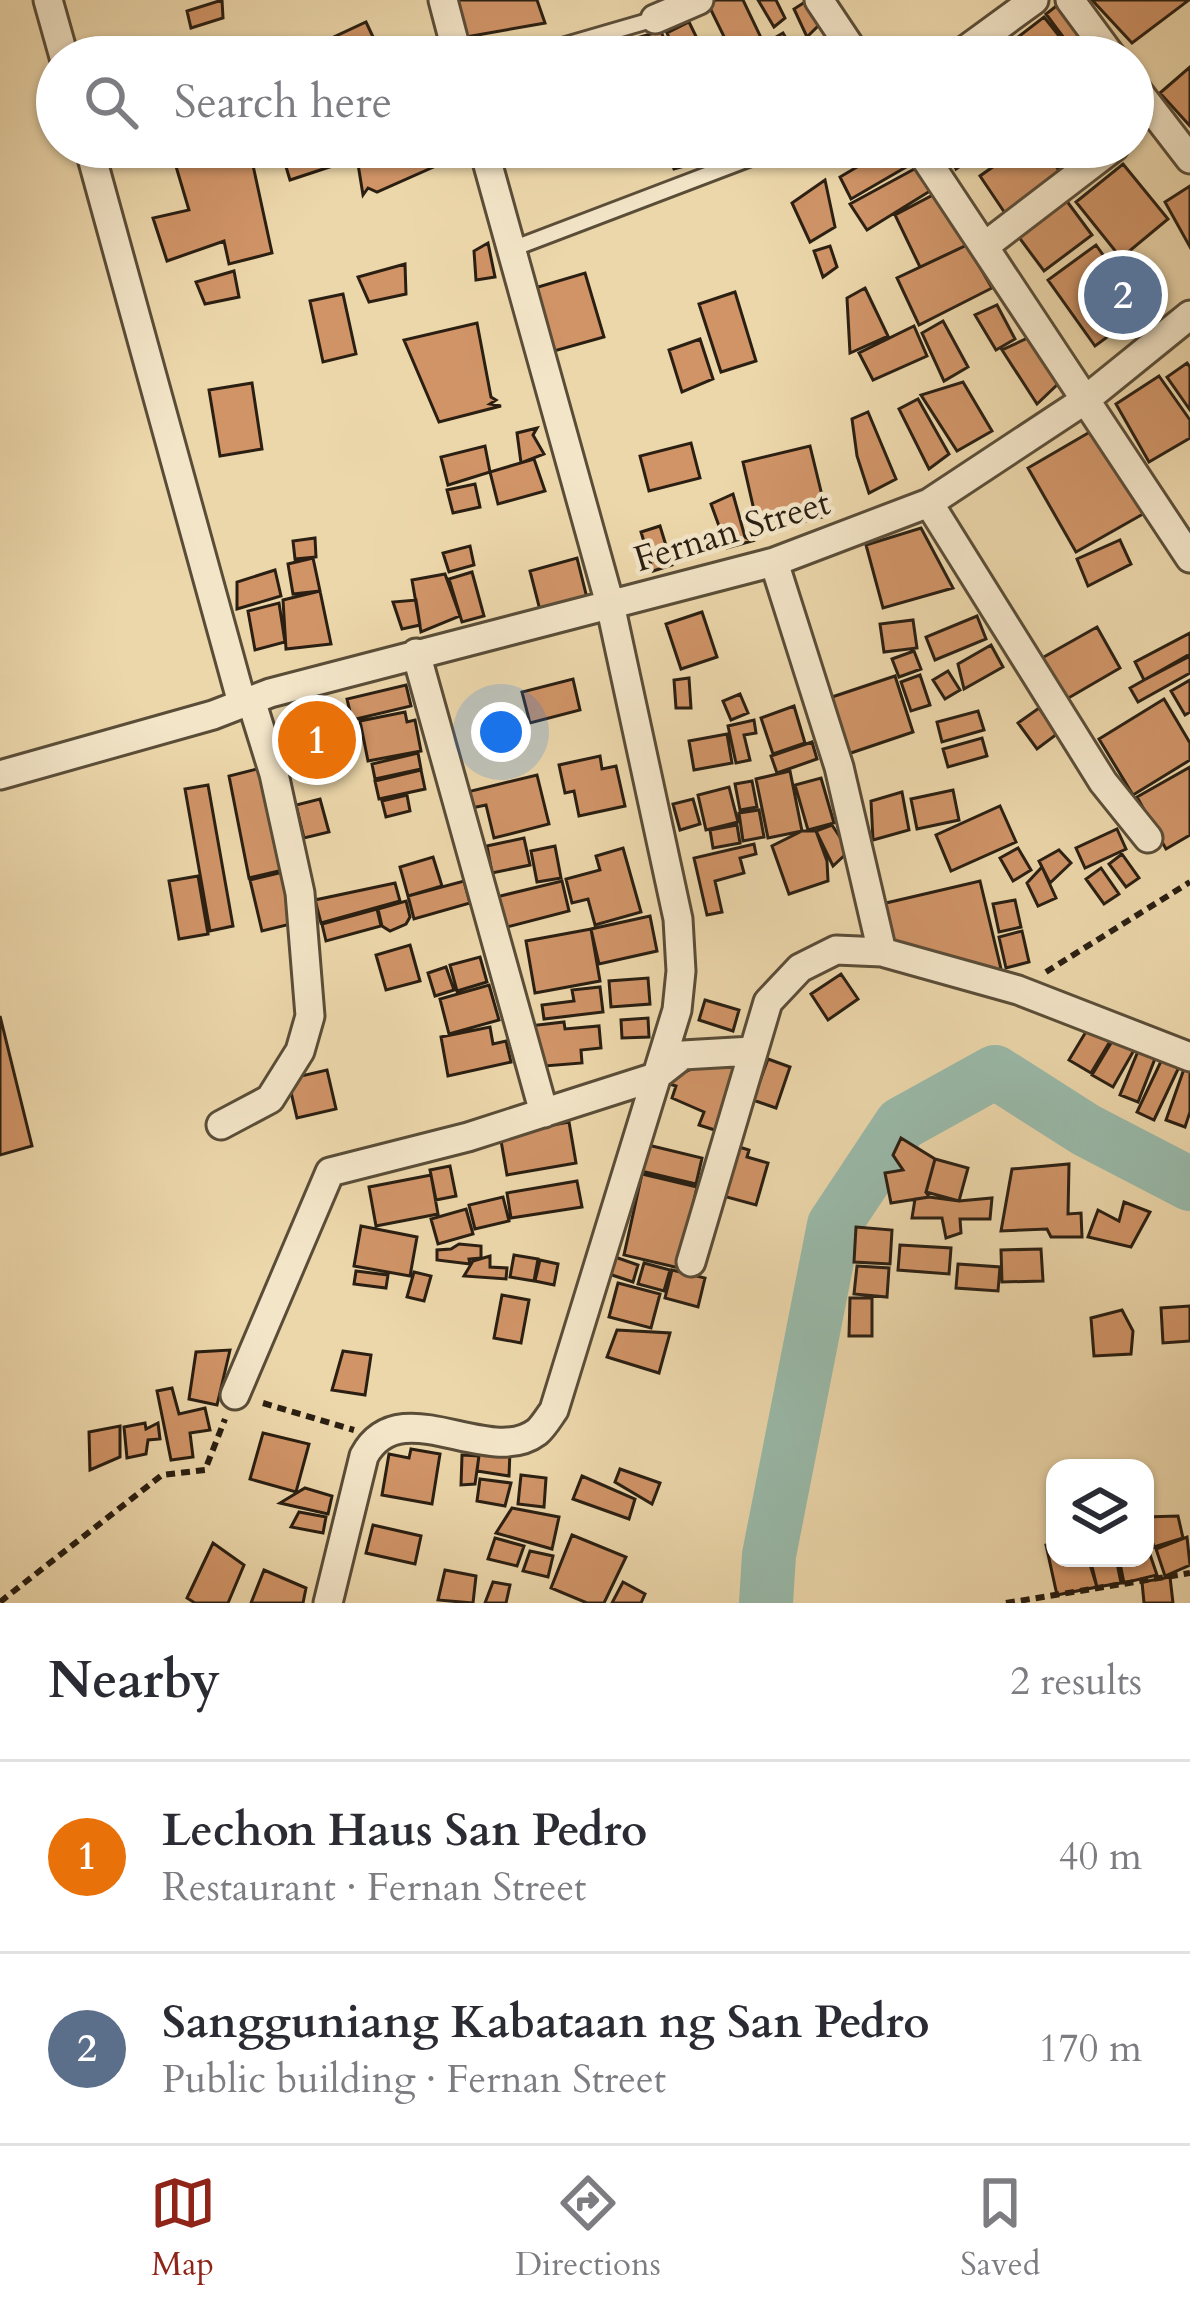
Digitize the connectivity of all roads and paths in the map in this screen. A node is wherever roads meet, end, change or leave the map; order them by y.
1 (48, 0) edge
2 (443, 0) edge
3 (699, 0) edge
4 (819, 0) edge
5 (1034, 0) edge
6 (1070, 0) edge
7 (655, 20) joint
8 (58, 36) edge
9 (452, 36) edge
10 (598, 36) edge
11 (843, 36) edge
12 (985, 36) edge
13 (1097, 36) edge
14 (1154, 112) edge
15 (1156, 115) joint
16 (1190, 159) edge
17 (95, 168) edge
18 (490, 168) edge
19 (725, 168) edge
20 (933, 168) edge
21 (1087, 168) edge
22 (986, 245) junction
23 (512, 249) junction
24 (1190, 314) edge
25 (1085, 400) junction
26 (929, 503) junction
27 (1182, 526) edge
28 (1190, 558) edge
29 (774, 562) junction
30 (610, 604) junction
31 (416, 653) junction
32 (246, 701) junction
33 (0, 776) edge
34 (1148, 838) dead end
35 (1190, 882) edge
36 (882, 952) junction
37 (1018, 990) junction
38 (752, 1051) junction
39 (1190, 1057) edge
40 (655, 1077) junction
41 (544, 1113) junction
42 (221, 1125) dead end
43 (691, 1262) dead end
44 (235, 1395) junction
45 (374, 1436) junction
46 (1190, 1573) edge
47 (0, 1602) edge
48 (328, 1603) edge
49 (1006, 1603) edge

1 - 8 street
2 - 9 street
3 - 7 street
4 - 11 street
5 - 12 street
6 - 13 street
7 - 10 lane
14 - 15 street
15 - 16 street
17 - 32 street
18 - 23 street
19 - 23 lane
20 - 22 street
21 - 22 street
22 - 25 street
23 - 30 street
24 - 25 street, Fernan Street
25 - 26 street, Fernan Street
25 - 27 street
26 - 29 street, Fernan Street
26 - 34 street
27 - 28 street
29 - 30 street, Fernan Street
29 - 36 street
30 - 31 street, Fernan Street
30 - 40 street
31 - 32 street, Fernan Street
31 - 41 street
32 - 33 street, Fernan Street
32 - 42 street
35 - 37 path
36 - 37 street
36 - 38 street
37 - 39 street
38 - 40 street
38 - 43 street
40 - 41 street
40 - 45 street
41 - 44 street
44 - 45 path
44 - 47 path
45 - 48 street
46 - 49 path

